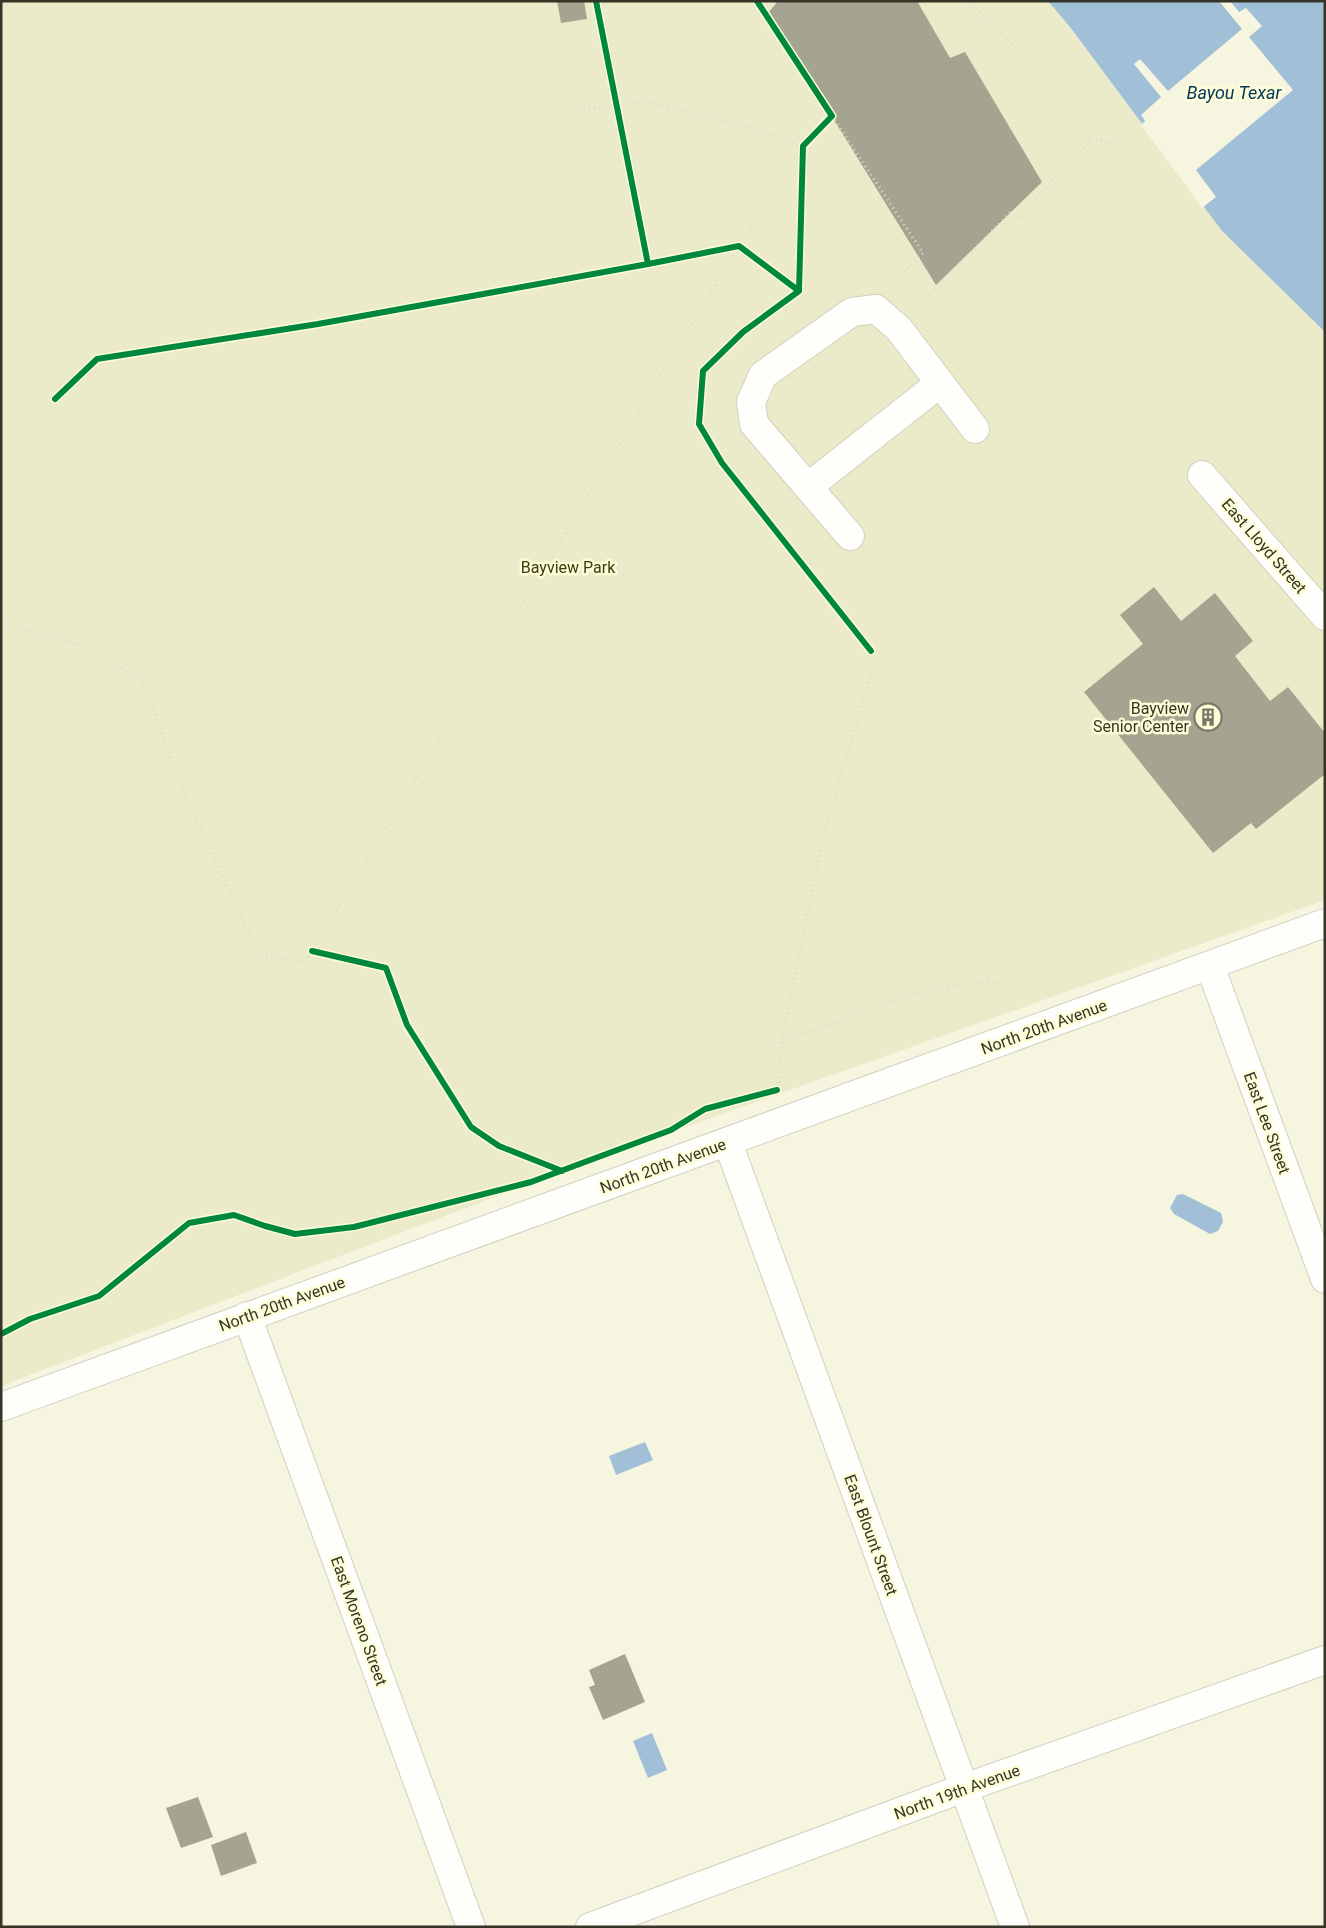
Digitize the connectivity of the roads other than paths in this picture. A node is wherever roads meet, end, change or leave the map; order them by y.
1 (940, 383) junction
2 (975, 430) dead end
3 (1202, 475) dead end
4 (808, 486) junction
5 (850, 536) dead end
6 (1325, 616) edge
7 (1325, 923) edge
8 (1210, 966) junction
9 (728, 1142) junction
10 (1325, 1279) edge
11 (247, 1316) junction
12 (1, 1407) edge
13 (1325, 1660) edge
14 (964, 1788) junction
15 (471, 1927) edge
16 (590, 1927) edge
17 (1014, 1927) edge

1 - 2 street
1 - 4 street
1 - 4 street
3 - 6 street, East Lloyd Street
4 - 5 street
7 - 8 street, North 20th Avenue
8 - 9 street, North 20th Avenue
8 - 10 street, East Lee Street
9 - 11 street, North 20th Avenue
9 - 14 street, East Blount Street
11 - 12 street, North 20th Avenue
11 - 15 street, East Moreno Street
13 - 14 street, North 19th Avenue
14 - 16 street, North 19th Avenue
14 - 17 street, East Blount Street

